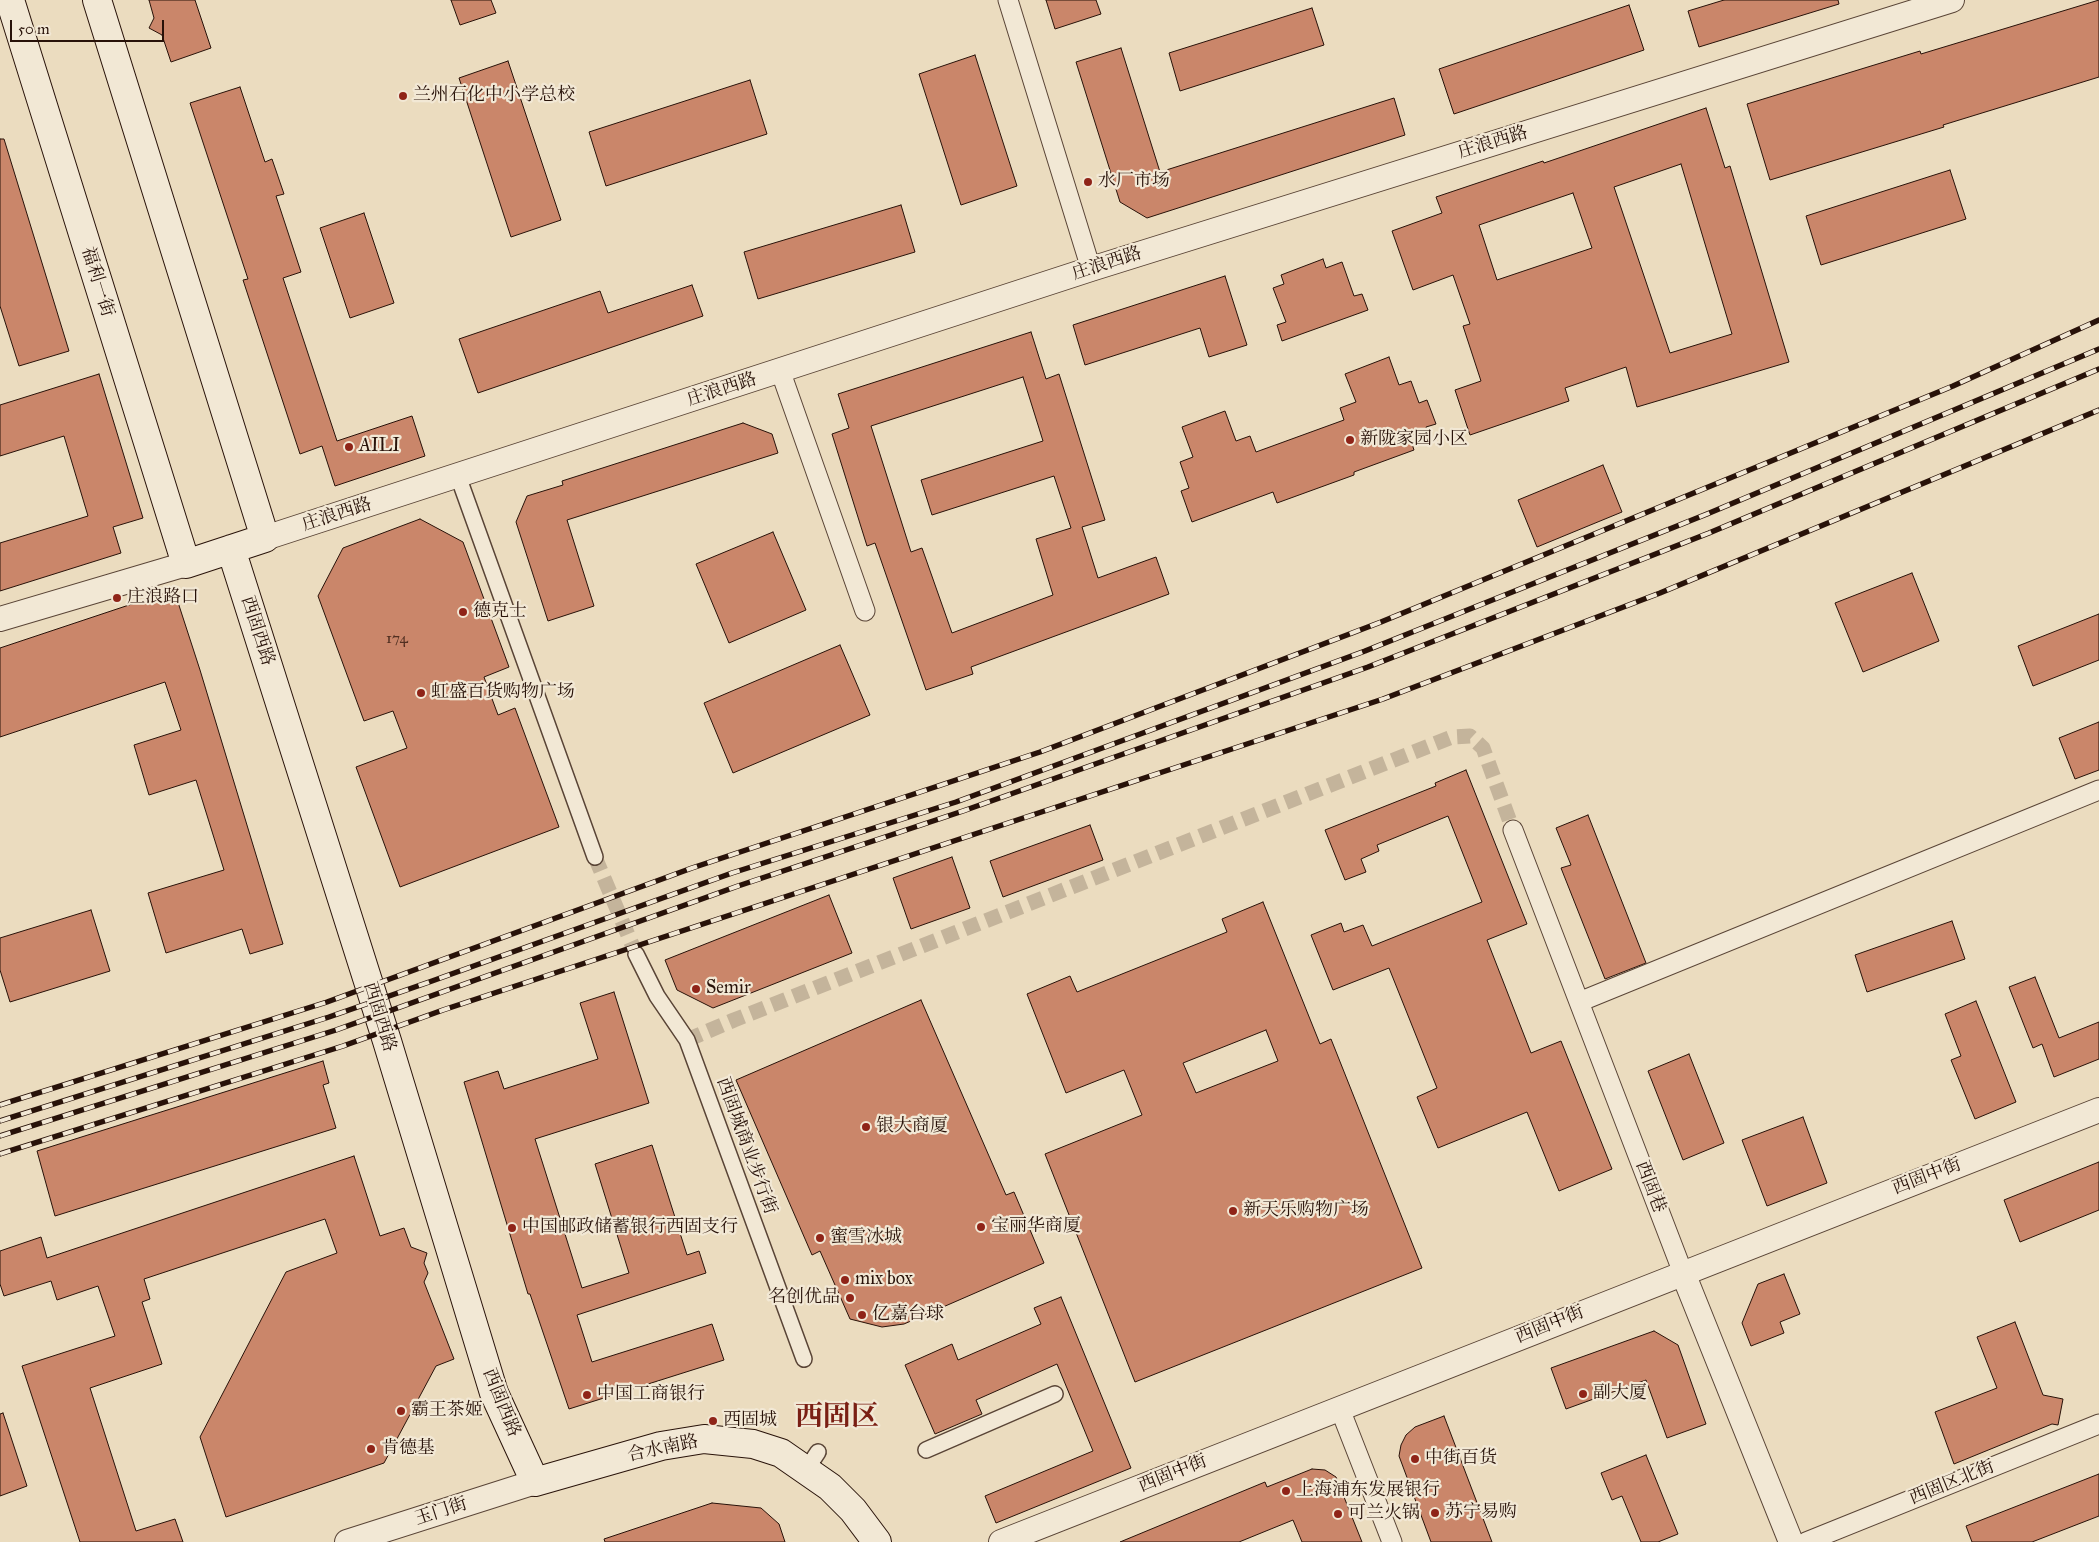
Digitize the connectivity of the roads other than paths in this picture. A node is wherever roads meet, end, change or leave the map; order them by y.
1 (10, 0) edge
2 (96, 0) edge
3 (1008, 0) edge
4 (1952, 0) edge
5 (1091, 269) junction
6 (780, 370) junction
7 (458, 476) junction
8 (265, 538) junction
9 (231, 549) junction
10 (186, 564) junction
11 (865, 611) dead end
12 (0, 619) edge
13 (2099, 790) edge
14 (1512, 830) tunnel mouth
15 (595, 857) tunnel mouth
16 (636, 954) tunnel mouth
17 (1579, 1002) junction
18 (2099, 1110) edge
19 (1683, 1273) junction
20 (804, 1359) dead end
21 (1054, 1394) dead end
22 (1340, 1408) junction
23 (2099, 1424) edge
24 (926, 1450) dead end
25 (536, 1482) junction
26 (347, 1542) edge
27 (877, 1542) edge
28 (1001, 1542) edge
29 (1392, 1542) edge
30 (1791, 1542) edge
31 (1806, 1542) edge

1 - 10 main road, 福利一街
2 - 8 main road
3 - 5 street
4 - 5 street, 庄浪西路
5 - 6 street, 庄浪西路
6 - 7 street, 庄浪西路
6 - 11 street
7 - 8 street, 庄浪西路
7 - 15 street
8 - 9 main road
9 - 10 main road
9 - 25 main road, 西固西路
10 - 12 street
13 - 17 street
14 - 17 street, 西固巷
16 - 20 street, 西固城商业步行街
17 - 19 street, 西固巷
18 - 19 street, 西固中街
19 - 22 street, 西固中街
19 - 30 street, 西固巷
21 - 24 street
22 - 28 street, 西固中街
22 - 29 street
23 - 31 street, 西固区北街
25 - 26 street, 玉门街
25 - 27 main road, 合水南路

